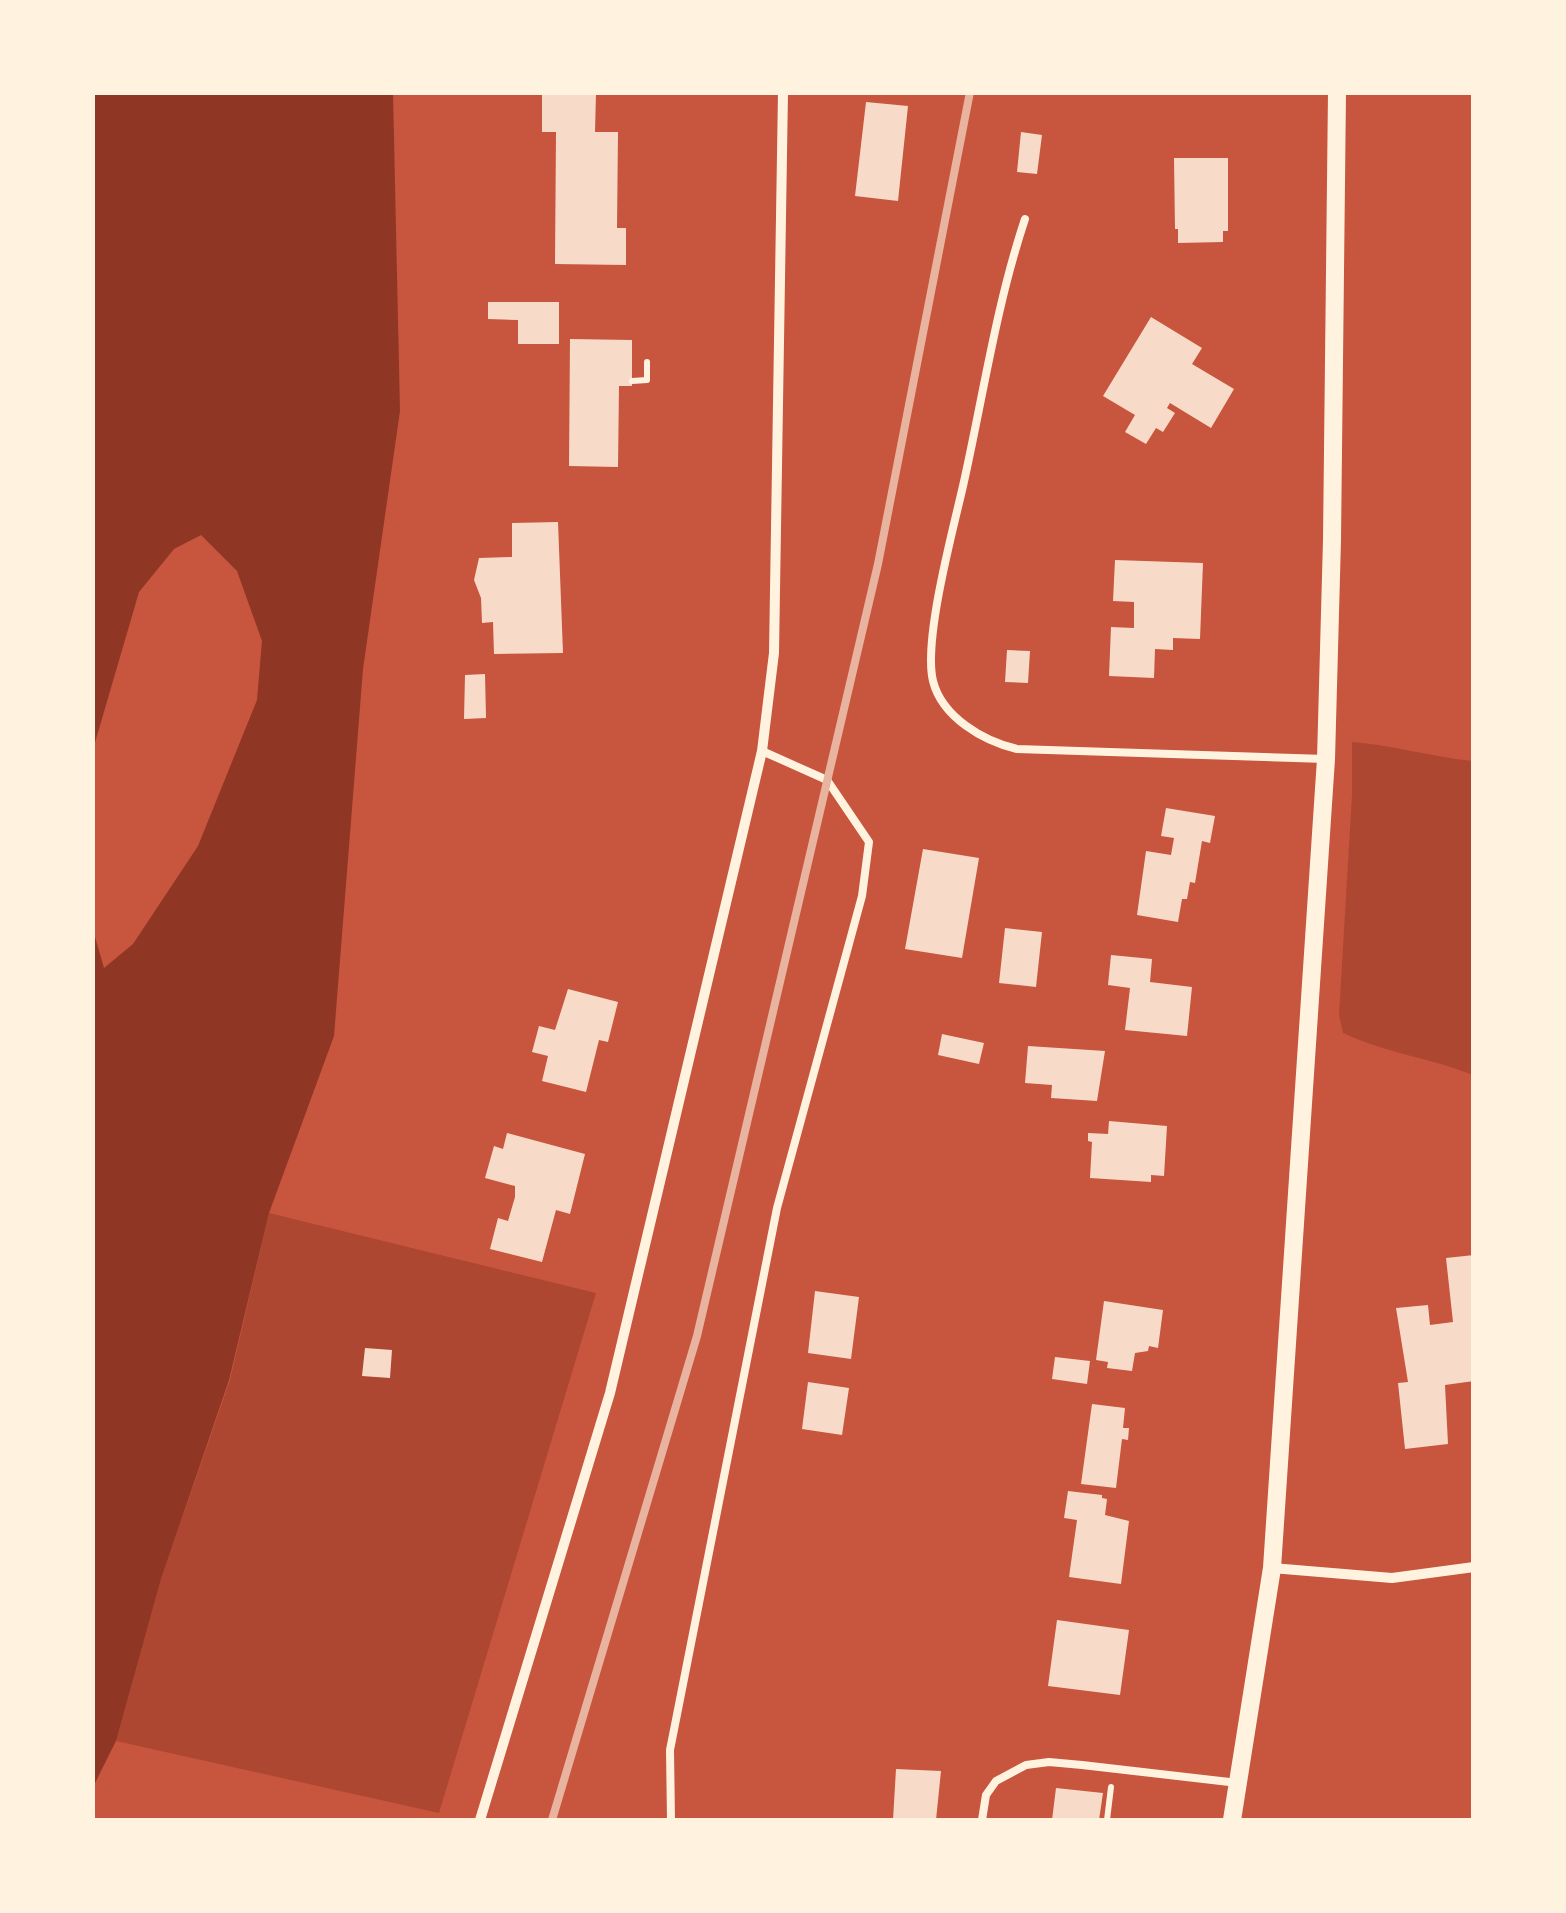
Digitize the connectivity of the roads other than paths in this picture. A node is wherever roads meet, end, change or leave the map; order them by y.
1 (783, 92) edge
2 (1336, 92) edge
3 (1025, 219) dead end
4 (762, 751) junction
5 (1326, 759) junction
6 (1474, 1566) edge
7 (1272, 1568) junction
8 (1238, 1783) junction
9 (480, 1820) edge
10 (671, 1820) edge
11 (982, 1820) edge
12 (1232, 1820) edge

1 - 4 street
2 - 5 street
3 - 5 lane
4 - 9 street
4 - 10 lane
5 - 7 street
6 - 7 street
7 - 8 street
8 - 11 lane
8 - 12 street

